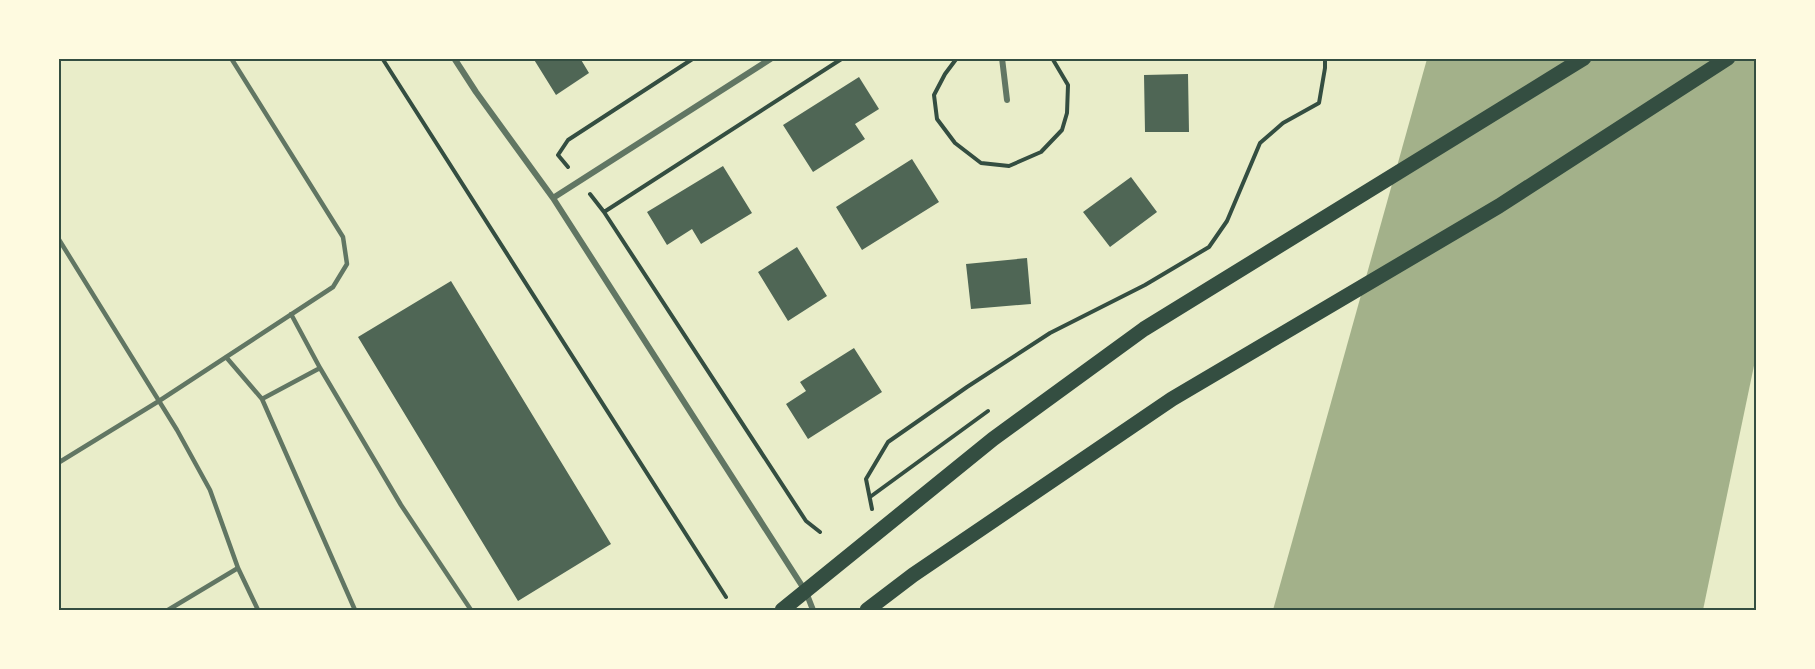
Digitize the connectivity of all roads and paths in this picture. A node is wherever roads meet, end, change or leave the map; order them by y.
1 (231, 58) edge
2 (382, 58) edge
3 (454, 58) edge
4 (694, 58) edge
5 (772, 58) edge
6 (843, 58) edge
7 (957, 58) edge
8 (1002, 58) edge
9 (1052, 58) edge
10 (1325, 58) edge
11 (1584, 58) edge
12 (1728, 58) edge
13 (1007, 100) dead end
14 (580, 181) junction
15 (553, 198) junction
16 (604, 212) junction
17 (58, 238) edge
18 (291, 314) junction
19 (226, 357) junction
20 (320, 368) junction
21 (262, 399) junction
22 (159, 401) junction
23 (58, 463) edge
24 (870, 497) dead end
25 (820, 532) dead end
26 (238, 568) junction
27 (806, 592) junction
28 (726, 597) dead end
29 (168, 610) edge
30 (258, 610) edge
31 (355, 610) edge
32 (471, 610) edge
33 (782, 610) edge
34 (813, 610) edge
35 (867, 610) edge

1 - 18 lane
2 - 28 path
3 - 15 street
4 - 14 path
5 - 14 street
6 - 16 path
7 - 9 path
8 - 13 street
10 - 24 path
11 - 27 main road
12 - 35 main road
14 - 15 street
14 - 16 path
15 - 27 street
16 - 25 path
17 - 22 lane
18 - 19 lane
18 - 20 lane
19 - 21 lane
19 - 22 lane
20 - 21 lane
20 - 32 lane
21 - 31 lane
22 - 23 lane
22 - 26 lane
26 - 29 lane
26 - 30 lane
27 - 33 main road
27 - 34 street

